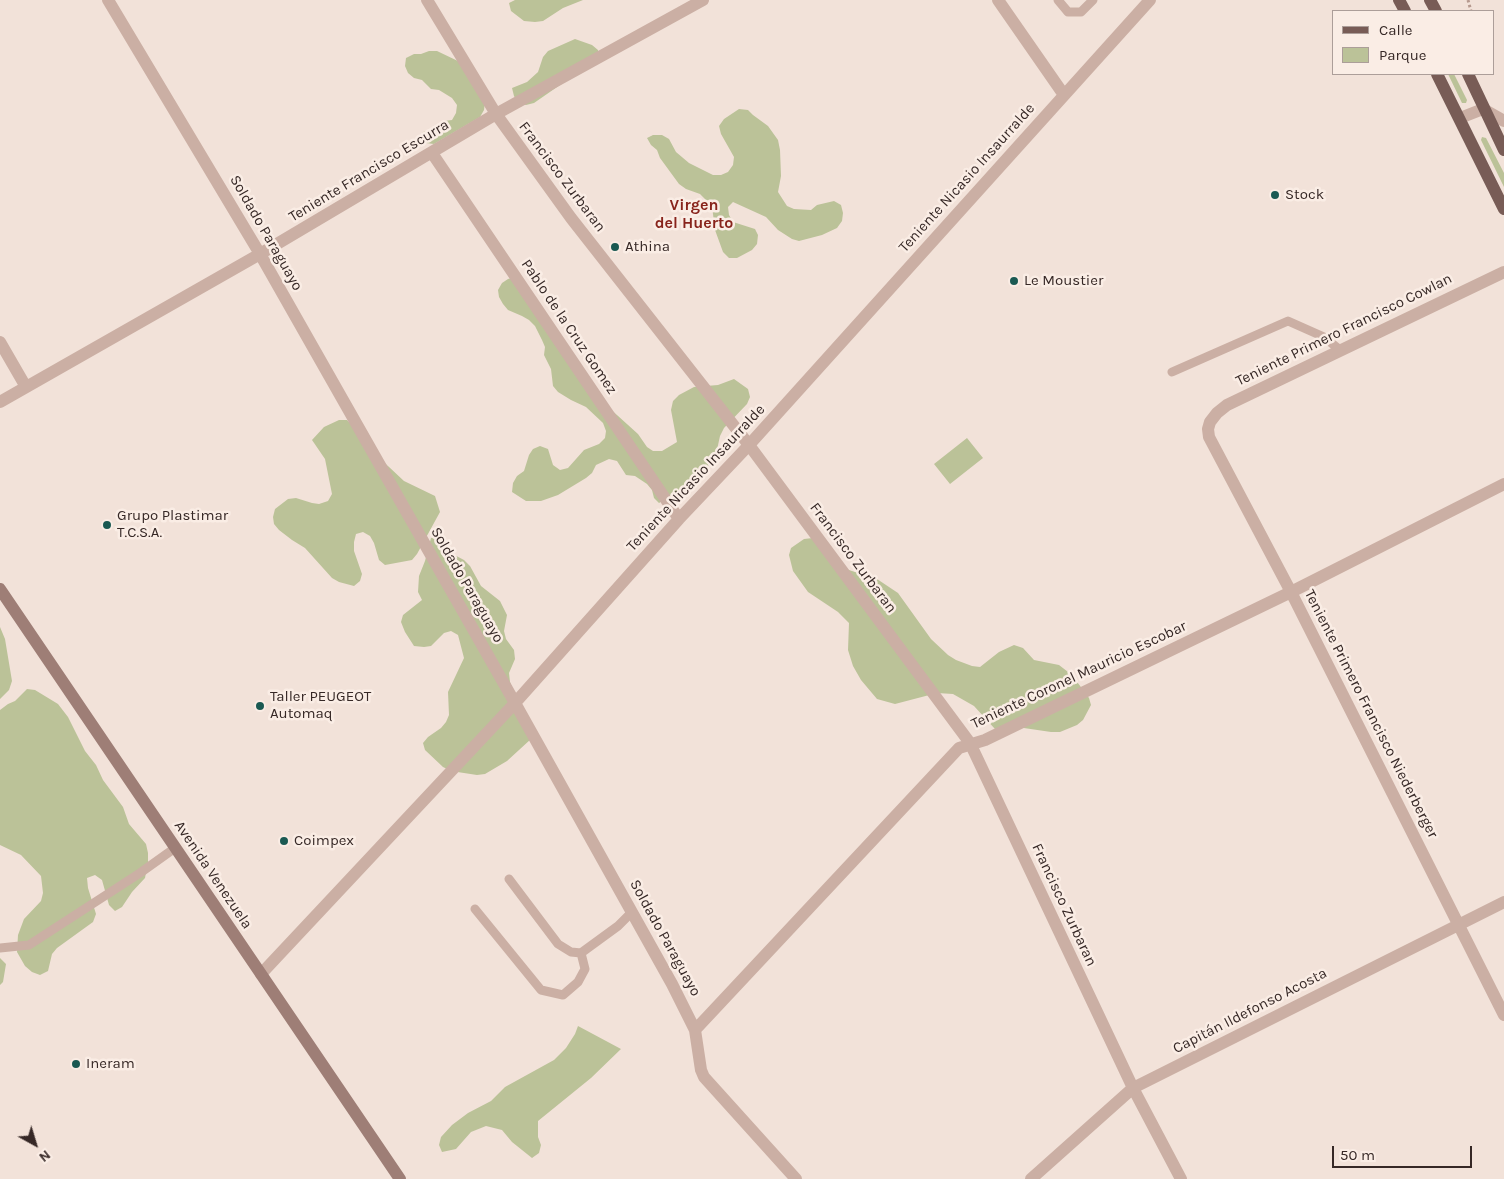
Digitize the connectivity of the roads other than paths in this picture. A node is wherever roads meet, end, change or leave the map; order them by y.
1 (108, 0) edge
2 (427, 0) edge
3 (703, 0) edge
4 (998, 0) edge
5 (1058, 0) edge
6 (1094, 0) edge
7 (1150, 0) edge
8 (1438, 75) edge
9 (1468, 75) edge
10 (1064, 95) junction
11 (1483, 109) junction
12 (496, 114) junction
13 (1460, 118) junction
14 (1504, 121) edge
15 (1504, 150) edge
16 (432, 153) junction
17 (1504, 209) edge
18 (260, 254) junction
19 (1504, 272) edge
20 (0, 342) edge
21 (1340, 350) junction
22 (1172, 372) dead end
23 (26, 387) junction
24 (0, 402) edge
25 (1208, 429) joint
26 (749, 445) junction
27 (1504, 484) edge
28 (679, 519) junction
29 (0, 589) edge
30 (1291, 592) junction
31 (515, 703) junction
32 (970, 743) junction
33 (175, 848) junction
34 (509, 879) dead end
35 (1504, 902) edge
36 (475, 909) dead end
37 (632, 912) junction
38 (1458, 924) junction
39 (0, 948) edge
40 (581, 953) junction
41 (261, 974) junction
42 (1504, 1016) edge
43 (695, 1030) junction
44 (1133, 1088) junction
45 (400, 1179) edge
46 (796, 1179) edge
47 (1030, 1179) edge
48 (1181, 1179) edge

1 - 18 street, Soldado Paraguayo
2 - 12 street, Francisco Zurbaran
3 - 12 street, Teniente Francisco Escurra
4 - 10 street
5 - 6 lane
7 - 10 street, Teniente Nicasio Insaurralde
8 - 13 main road
9 - 11 main road
10 - 26 street, Teniente Nicasio Insaurralde
11 - 13 street
11 - 14 street
11 - 15 main road
12 - 16 street, Teniente Francisco Escurra
12 - 26 street, Francisco Zurbaran
13 - 17 main road
16 - 18 street, Teniente Francisco Escurra
16 - 28 street, Pablo de la Cruz Gomez
18 - 23 street, Teniente Francisco Escurra
18 - 31 street, Soldado Paraguayo
19 - 21 street, Teniente Primero Francisco Cowlan
20 - 23 street
21 - 22 lane
21 - 25 street, Teniente Primero Francisco Cowlan
23 - 24 street, Teniente Francisco Escurra
25 - 30 street, Teniente Primero Francisco Niederberger
26 - 28 street, Teniente Nicasio Insaurralde
26 - 32 street, Francisco Zurbaran
27 - 30 street, Teniente Coronel Mauricio Escobar
28 - 31 street, Teniente Nicasio Insaurralde
29 - 33 main road, Avenida Venezuela
30 - 32 street, Teniente Coronel Mauricio Escobar
30 - 38 street, Teniente Primero Francisco Niederberger
31 - 37 street, Soldado Paraguayo
31 - 41 street, Teniente Nicasio Insaurralde
32 - 43 street, Teniente Coronel Mauricio Escobar
32 - 44 street, Francisco Zurbaran
33 - 39 lane
33 - 41 main road, Avenida Venezuela
34 - 40 lane
35 - 38 street, Capitán Ildefonso Acosta
36 - 40 lane
37 - 40 lane
37 - 43 street, Soldado Paraguayo
38 - 42 street, Teniente Primero Francisco Niederberger
38 - 44 street, Capitán Ildefonso Acosta
41 - 45 main road, Avenida Venezuela
43 - 46 street, Soldado Paraguayo
44 - 47 street, Capitán Ildefonso Acosta
44 - 48 street, Francisco Zurbaran

